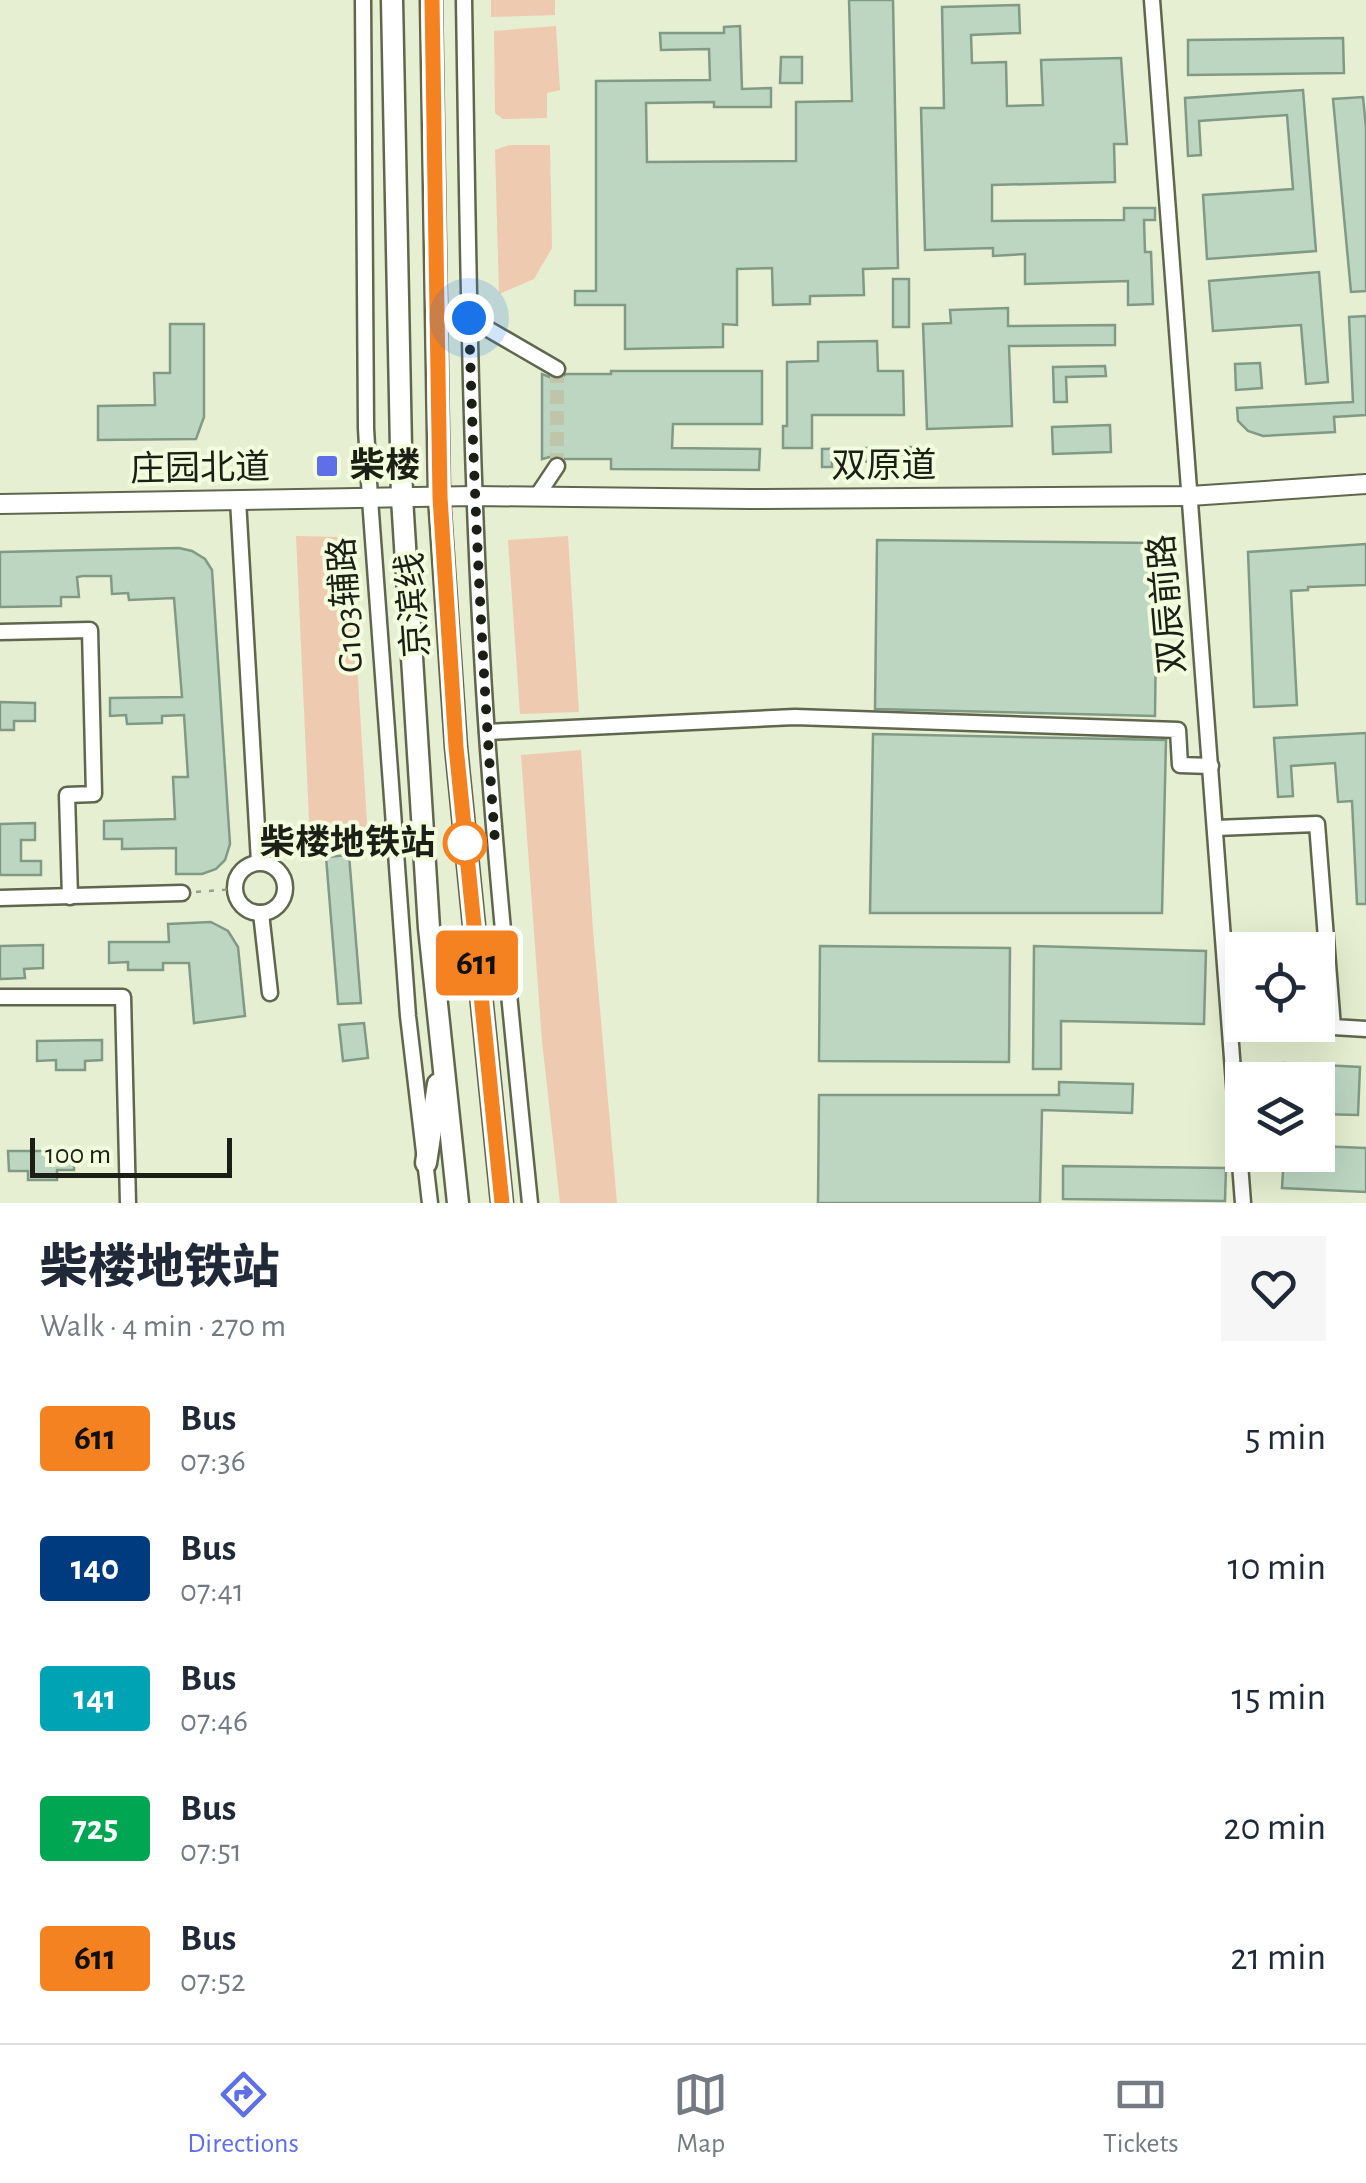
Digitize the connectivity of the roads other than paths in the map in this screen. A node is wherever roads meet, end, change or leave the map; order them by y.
1 (363, 0) edge
2 (392, 0) edge
3 (432, 0) edge
4 (464, 0) edge
5 (1152, 0) edge
6 (469, 318) junction
7 (557, 369) dead end
8 (557, 466) tunnel mouth
9 (1366, 484) edge
10 (474, 496) junction
11 (536, 496) junction
12 (1190, 496) junction
13 (440, 497) junction
14 (402, 498) junction
15 (370, 499) junction
16 (238, 500) junction
17 (0, 504) edge
18 (0, 632) edge
19 (487, 732) junction
20 (1211, 766) junction
21 (1216, 828) junction
22 (259, 862) junction
23 (182, 893) road end
24 (70, 897) junction
25 (0, 898) edge
26 (262, 913) junction
27 (270, 993) dead end
28 (0, 997) edge
29 (1366, 1028) edge
30 (443, 1052) junction
31 (497, 1156) junction
32 (426, 1164) junction
33 (128, 1203) edge
34 (430, 1203) edge
35 (458, 1203) edge
36 (502, 1203) edge
37 (514, 1203) edge
38 (530, 1203) edge
39 (1243, 1203) edge

1 - 15 street, G103辅路
2 - 14 highway, 京滨线
3 - 13 highway, 京滨线
4 - 6 street
5 - 12 street, 双辰前路
6 - 7 street
6 - 10 street
8 - 11 street
9 - 12 main road, 双原道
10 - 11 main road, 双原道
10 - 13 main road, 双原道
10 - 19 street
11 - 12 main road, 双原道
12 - 20 street, 双辰前路
13 - 14 main road, 双原道
13 - 31 highway, 京滨线
14 - 15 main road, 庄园北道
14 - 30 highway, 京滨线
15 - 16 main road, 庄园北道
15 - 32 street, G103辅路
16 - 17 main road, 庄园北道
16 - 22 street
18 - 24 street
19 - 20 street
19 - 38 street
20 - 21 street, 双辰前路
21 - 29 street
21 - 39 street, 双辰前路
22 - 26 street
22 - 26 street
23 - 24 street
24 - 25 street
26 - 27 street
28 - 33 street
30 - 32 highway
30 - 35 highway, 京滨线
31 - 36 highway, 京滨线
31 - 37 street
32 - 34 street, G103辅路

